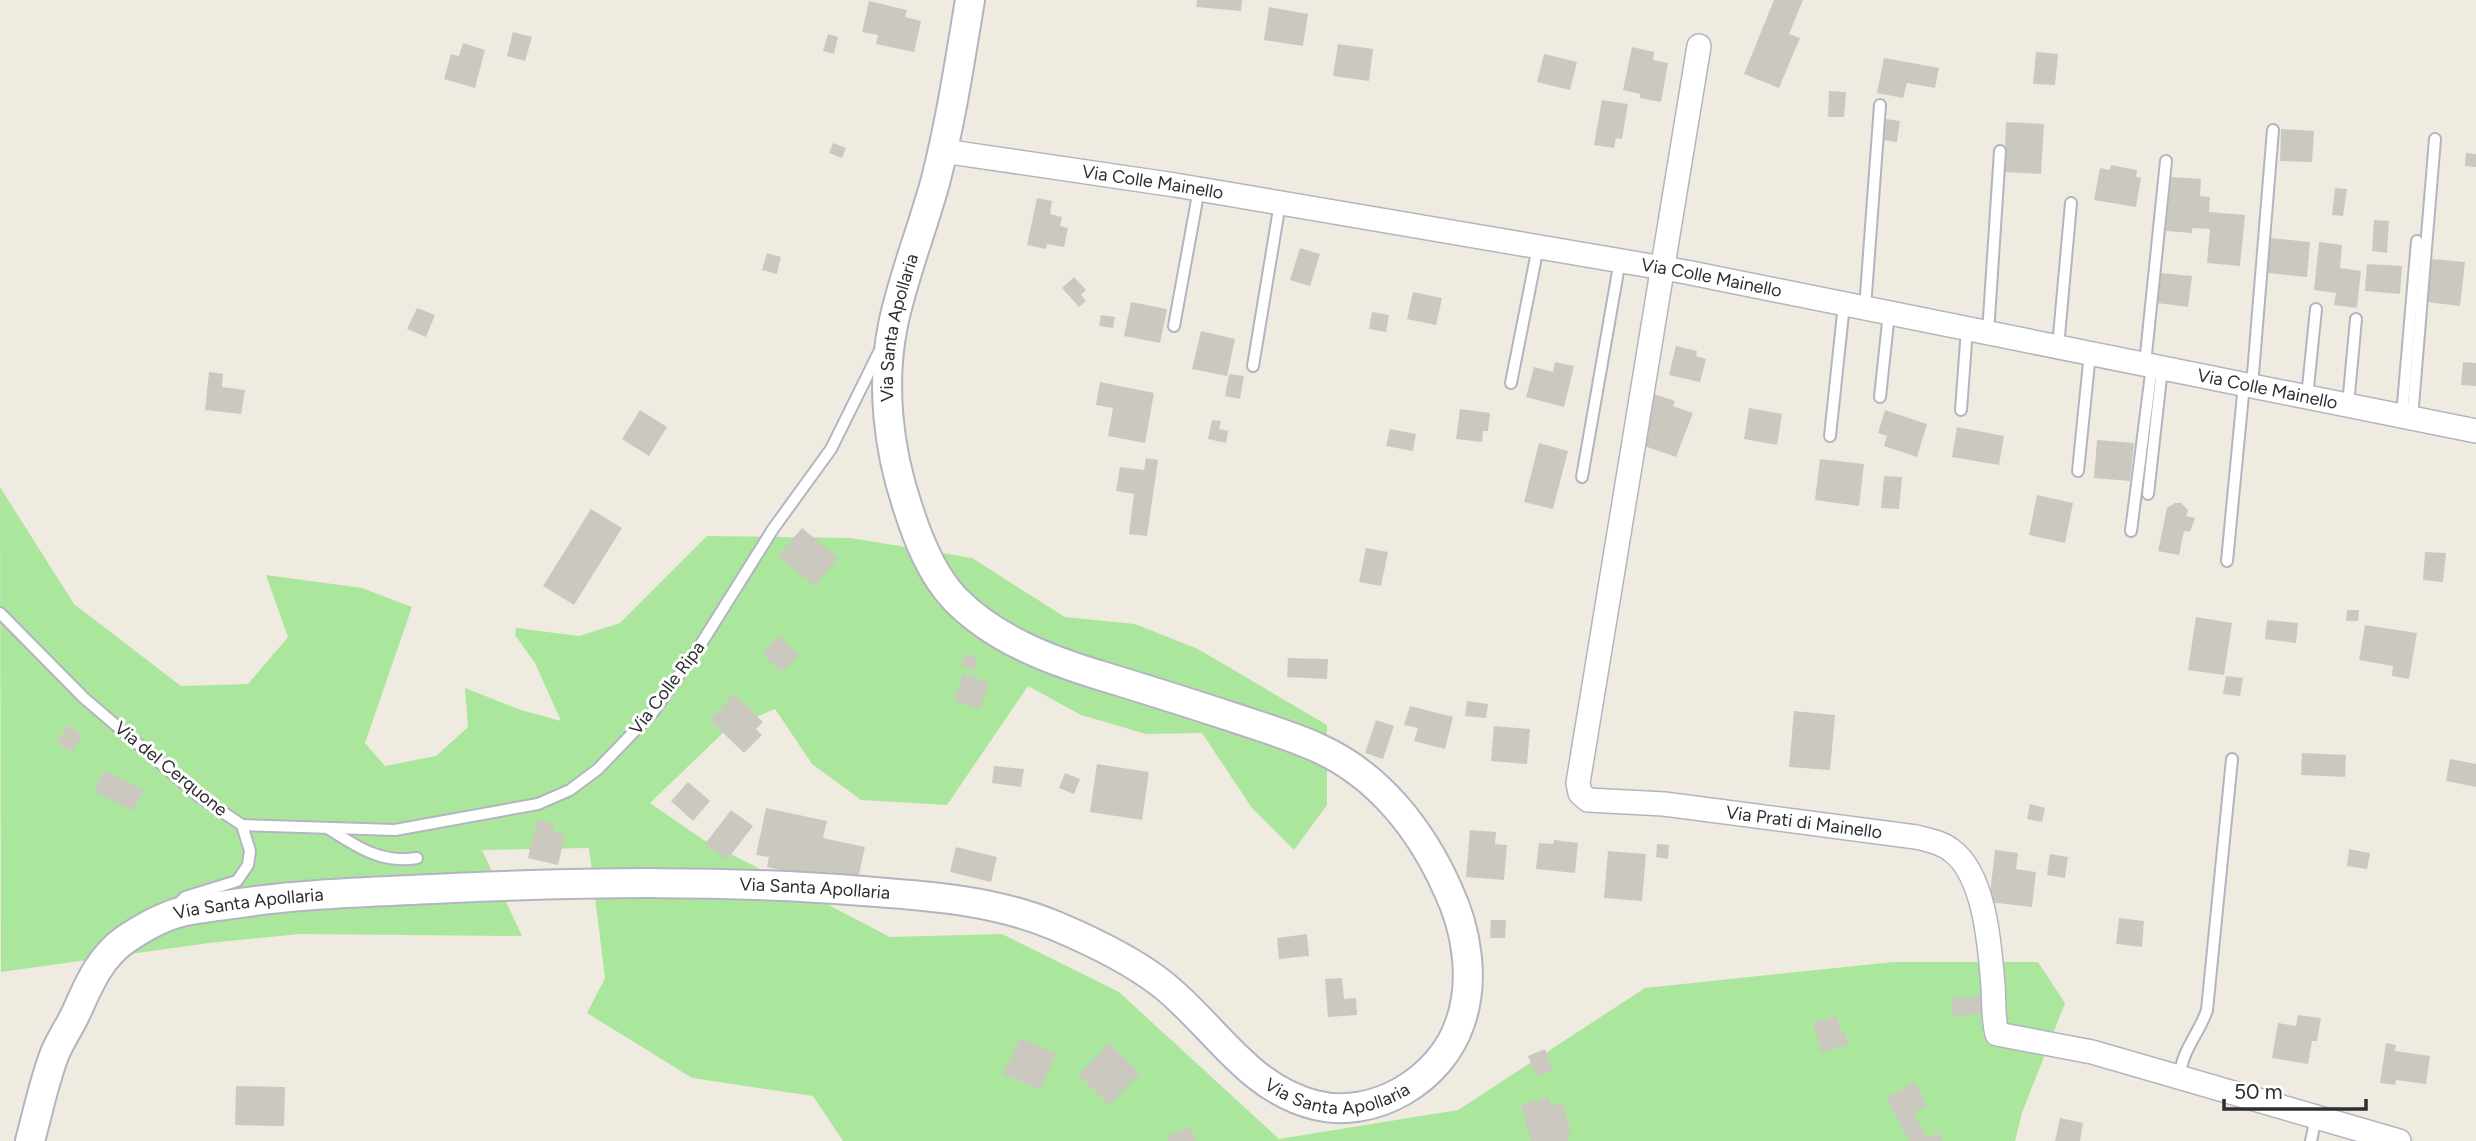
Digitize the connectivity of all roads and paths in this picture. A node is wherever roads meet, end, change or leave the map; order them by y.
1 (970, 0) edge
2 (1699, 46) dead end
3 (1881, 105) dead end
4 (2273, 130) dead end
5 (2435, 139) dead end
6 (943, 151) junction
7 (2000, 151) dead end
8 (2166, 161) dead end
9 (1199, 190) junction
10 (1280, 203) junction
11 (2071, 203) dead end
12 (2417, 241) dead end
13 (1538, 247) junction
14 (1620, 260) junction
15 (1661, 267) junction
16 (1855, 306) junction
17 (2316, 309) dead end
18 (1889, 313) junction
19 (2356, 318) dead end
20 (893, 321) junction
21 (1174, 326) dead end
22 (1977, 330) junction
23 (2059, 347) junction
24 (2090, 353) junction
25 (1253, 366) dead end
26 (2153, 366) junction
27 (1511, 383) dead end
28 (2248, 385) junction
29 (1880, 397) dead end
30 (2307, 397) junction
31 (2348, 405) junction
32 (1961, 410) dead end
33 (2407, 417) junction
34 (2476, 431) edge
35 (1830, 436) dead end
36 (2078, 471) dead end
37 (1582, 477) dead end
38 (2148, 494) dead end
39 (2131, 531) dead end
40 (2227, 561) dead end
41 (0, 613) edge
42 (2232, 759) dead end
43 (242, 825) junction
44 (327, 828) junction
45 (417, 858) dead end
46 (168, 915) junction
47 (2180, 1077) junction
48 (2316, 1118) junction
49 (30, 1141) edge
50 (2311, 1141) edge
51 (2399, 1141) edge

1 - 6 street, Via Santa Apollaria
2 - 15 street
3 - 16 lane
4 - 28 lane
5 - 33 lane
6 - 9 street, Via Colle Mainello
6 - 20 street, Via Santa Apollaria
7 - 22 lane
8 - 26 lane
9 - 10 street, Via Colle Mainello
9 - 21 lane
10 - 13 street, Via Colle Mainello
10 - 25 lane
11 - 23 lane
12 - 33 lane
13 - 14 street, Via Colle Mainello
13 - 27 lane
14 - 15 street, Via Colle Mainello
14 - 37 lane
15 - 16 street, Via Colle Mainello
15 - 47 street, Via Prati di Mainello
16 - 18 street, Via Colle Mainello
16 - 35 lane
17 - 30 lane
18 - 22 street, Via Colle Mainello
18 - 29 lane
19 - 31 lane
20 - 44 lane, Via Colle Ripa
20 - 46 street, Via Santa Apollaria
22 - 23 street, Via Colle Mainello
22 - 32 lane
23 - 24 street, Via Colle Mainello
24 - 26 street, Via Colle Mainello
24 - 36 lane
26 - 28 street, Via Colle Mainello
26 - 38 lane
26 - 39 lane
28 - 30 street, Via Colle Mainello
28 - 40 lane
30 - 31 street, Via Colle Mainello
31 - 33 street, Via Colle Mainello
33 - 34 street, Via Colle Mainello
41 - 43 lane, Via del Cerquone
42 - 47 lane
43 - 44 lane, Via Colle Ripa
43 - 46 lane, Via del Cerquone
44 - 45 lane
46 - 49 street, Via Santa Apollaria
47 - 48 street, Via Prati di Mainello
48 - 50 lane
48 - 51 street, Via Prati di Mainello

